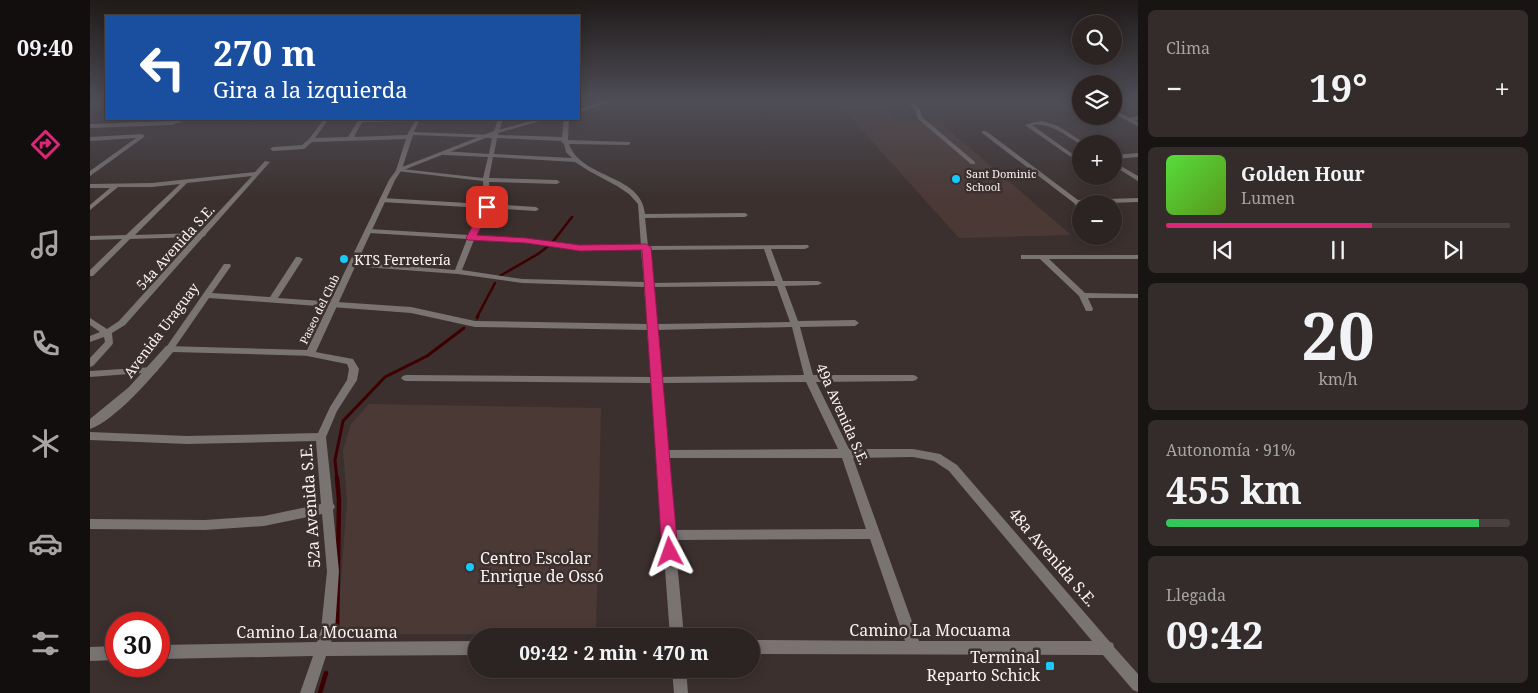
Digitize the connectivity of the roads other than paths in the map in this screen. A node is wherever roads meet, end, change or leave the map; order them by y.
1 (147, 132) edge
2 (316, 132) edge
3 (354, 132) edge
4 (501, 132) edge
5 (565, 132) edge
6 (937, 132) edge
7 (984, 132) dead end
8 (1038, 132) edge
9 (496, 134) junction
10 (410, 135) junction
11 (142, 136) junction
12 (486, 136) junction
13 (90, 139) edge
14 (350, 139) junction
15 (311, 140) junction
16 (564, 141) junction
17 (628, 143) dead end
18 (1059, 147) junction
19 (1072, 147) edge
20 (273, 149) dead end
21 (444, 153) junction
22 (1138, 155) edge
23 (491, 156) junction
24 (1072, 156) edge
25 (1122, 156) edge
26 (577, 160) junction
27 (267, 162) dead end
28 (973, 163) dead end
29 (1122, 169) edge
30 (399, 170) junction
31 (258, 173) junction
32 (90, 174) edge
33 (1138, 179) edge
34 (486, 180) junction
35 (185, 182) junction
36 (557, 182) dead end
37 (90, 186) edge
38 (116, 186) junction
39 (1072, 198) edge
40 (382, 200) junction
41 (1138, 200) edge
42 (1122, 201) edge
43 (487, 207) junction
44 (90, 208) edge
45 (536, 209) dead end
46 (745, 215) dead end
47 (644, 216) junction
48 (369, 231) junction
49 (203, 235) junction
50 (128, 237) junction
51 (90, 238) edge
52 (471, 238) junction
53 (646, 247) junction
54 (805, 247) dead end
55 (767, 248) junction
56 (1024, 257) dead end
57 (1042, 257) junction
58 (1138, 257) edge
59 (298, 259) dead end
60 (353, 264) junction
61 (227, 266) dead end
62 (458, 272) junction
63 (90, 274) edge
64 (780, 283) junction
65 (818, 283) dead end
66 (649, 285) junction
67 (208, 295) junction
68 (1083, 296) junction
69 (1138, 296) edge
70 (272, 300) junction
71 (332, 305) junction
72 (1089, 309) dead end
73 (90, 321) edge
74 (855, 323) dead end
75 (794, 324) junction
76 (652, 326) junction
77 (106, 333) junction
78 (90, 339) edge
79 (170, 348) junction
80 (310, 354) junction
81 (90, 364) edge
82 (153, 370) junction
83 (90, 374) edge
84 (406, 378) dead end
85 (913, 378) dead end
86 (657, 380) junction
87 (810, 380) junction
88 (90, 425) edge
89 (90, 436) edge
90 (321, 437) junction
91 (662, 454) junction
92 (846, 454) junction
93 (329, 507) junction
94 (90, 524) edge
95 (874, 534) junction
96 (669, 535) junction
97 (676, 628) edge
98 (760, 647) edge
99 (914, 647) junction
100 (468, 648) edge
101 (1108, 648) junction
102 (322, 650) junction
103 (170, 652) edge
104 (105, 653) edge
105 (90, 654) edge
106 (680, 678) edge
107 (1138, 685) edge
108 (307, 693) edge
109 (681, 693) edge

1 - 11 street
2 - 15 street
3 - 14 street
4 - 9 street
5 - 16 street
6 - 28 street
7 - 39 street
8 - 18 street
9 - 12 street
9 - 16 street
9 - 23 street
10 - 12 street
10 - 14 street
10 - 30 street
11 - 13 street
11 - 32 street
12 - 21 street
14 - 15 street
15 - 20 street
16 - 17 street
16 - 26 street
18 - 19 street
18 - 24 street
21 - 23 street
21 - 30 street
22 - 25 street
23 - 26 street
23 - 34 street
26 - 47 street
27 - 31 street, 54a Avenida S.E.
29 - 33 street
30 - 34 street
30 - 40 street, Paseo del Club
31 - 35 street
31 - 49 street, 54a Avenida S.E.
34 - 36 street
34 - 43 street
35 - 38 street
35 - 50 street
37 - 38 street
38 - 44 street
40 - 43 street
40 - 48 street, Paseo del Club
41 - 42 street
43 - 45 street
43 - 52 street
46 - 47 street
47 - 53 street
48 - 52 street
48 - 60 street, Paseo del Club
49 - 50 street
49 - 77 street, 54a Avenida S.E.
50 - 51 street
50 - 63 street
52 - 53 street
52 - 62 street
53 - 55 street
53 - 66 street
54 - 55 street
55 - 64 street, 49a Avenida S.E.
56 - 57 street
57 - 58 street
57 - 68 street
59 - 70 street
60 - 62 street
60 - 71 street, Paseo del Club
61 - 67 street, Avenida Uraguay
62 - 66 street
64 - 65 street
64 - 66 street
64 - 75 street, 49a Avenida S.E.
66 - 76 street
67 - 70 street
67 - 79 street, Avenida Uraguay
68 - 69 street
68 - 72 street
70 - 71 street
71 - 76 street
71 - 80 street, Paseo del Club
73 - 77 street
74 - 75 street
75 - 76 street
75 - 87 street, 49a Avenida S.E.
76 - 86 street
77 - 78 street, 54a Avenida S.E.
77 - 81 street
79 - 80 street
79 - 82 street, Avenida Uraguay
80 - 90 street, 52a Avenida S.E.
82 - 83 street
82 - 88 street, Avenida Uraguay
84 - 86 street
85 - 87 street
86 - 87 street
86 - 91 street
87 - 92 street, 49a Avenida S.E.
89 - 90 street
90 - 93 street, 52a Avenida S.E.
91 - 92 street
91 - 96 street
92 - 95 street, 49a Avenida S.E.
92 - 101 street, 48a Avenida S.E.
93 - 94 street
93 - 102 street, 52a Avenida S.E.
95 - 96 street
95 - 99 street, 49a Avenida S.E.
96 - 97 street
98 - 99 street, Camino La Mocuama
99 - 101 street, Camino La Mocuama
100 - 102 street, Camino La Mocuama
101 - 107 street, 48a Avenida S.E.
102 - 103 street, Camino La Mocuama
102 - 108 street, 52a Avenida S.E.
104 - 105 street
106 - 109 street

